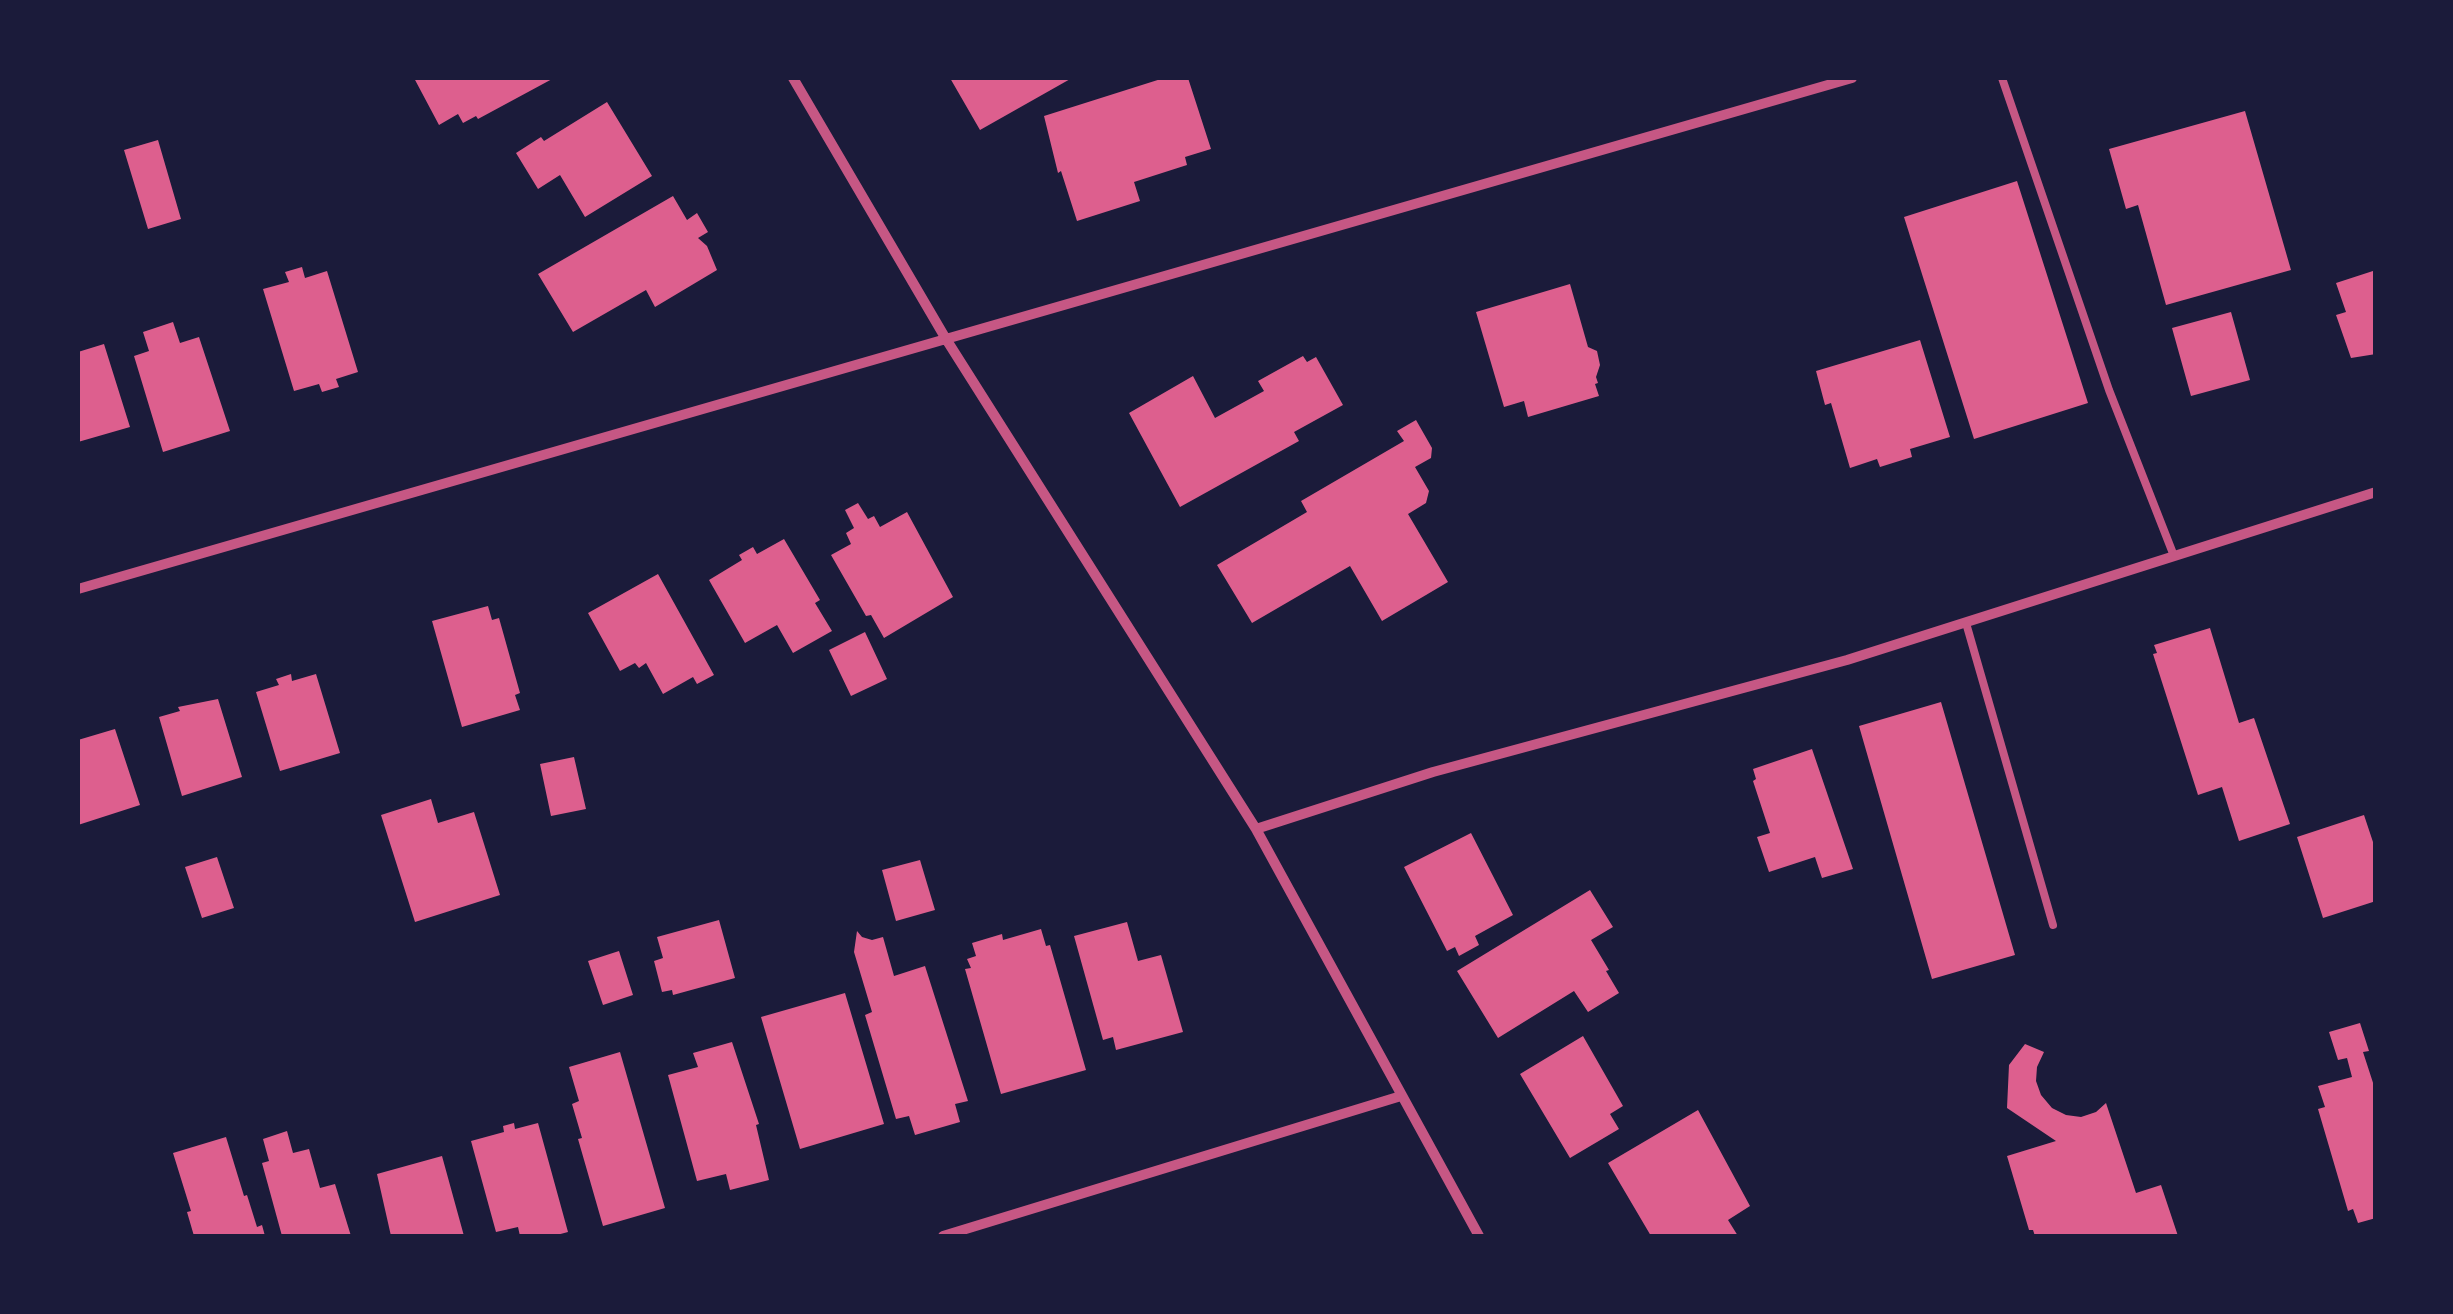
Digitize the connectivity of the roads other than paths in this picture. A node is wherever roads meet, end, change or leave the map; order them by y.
1 (793, 78) edge
2 (1852, 78) edge
3 (2002, 78) edge
4 (946, 339) junction
5 (2376, 492) edge
6 (2174, 556) junction
7 (78, 589) edge
8 (1966, 622) junction
9 (1256, 829) junction
10 (2054, 925) dead end
11 (1401, 1096) junction
12 (942, 1236) edge
13 (1479, 1236) edge

1 - 4 street
2 - 4 street
3 - 6 lane
4 - 7 street
4 - 9 street
5 - 6 street
6 - 8 street
8 - 9 street
8 - 10 lane
9 - 11 street
11 - 12 street
11 - 13 street

